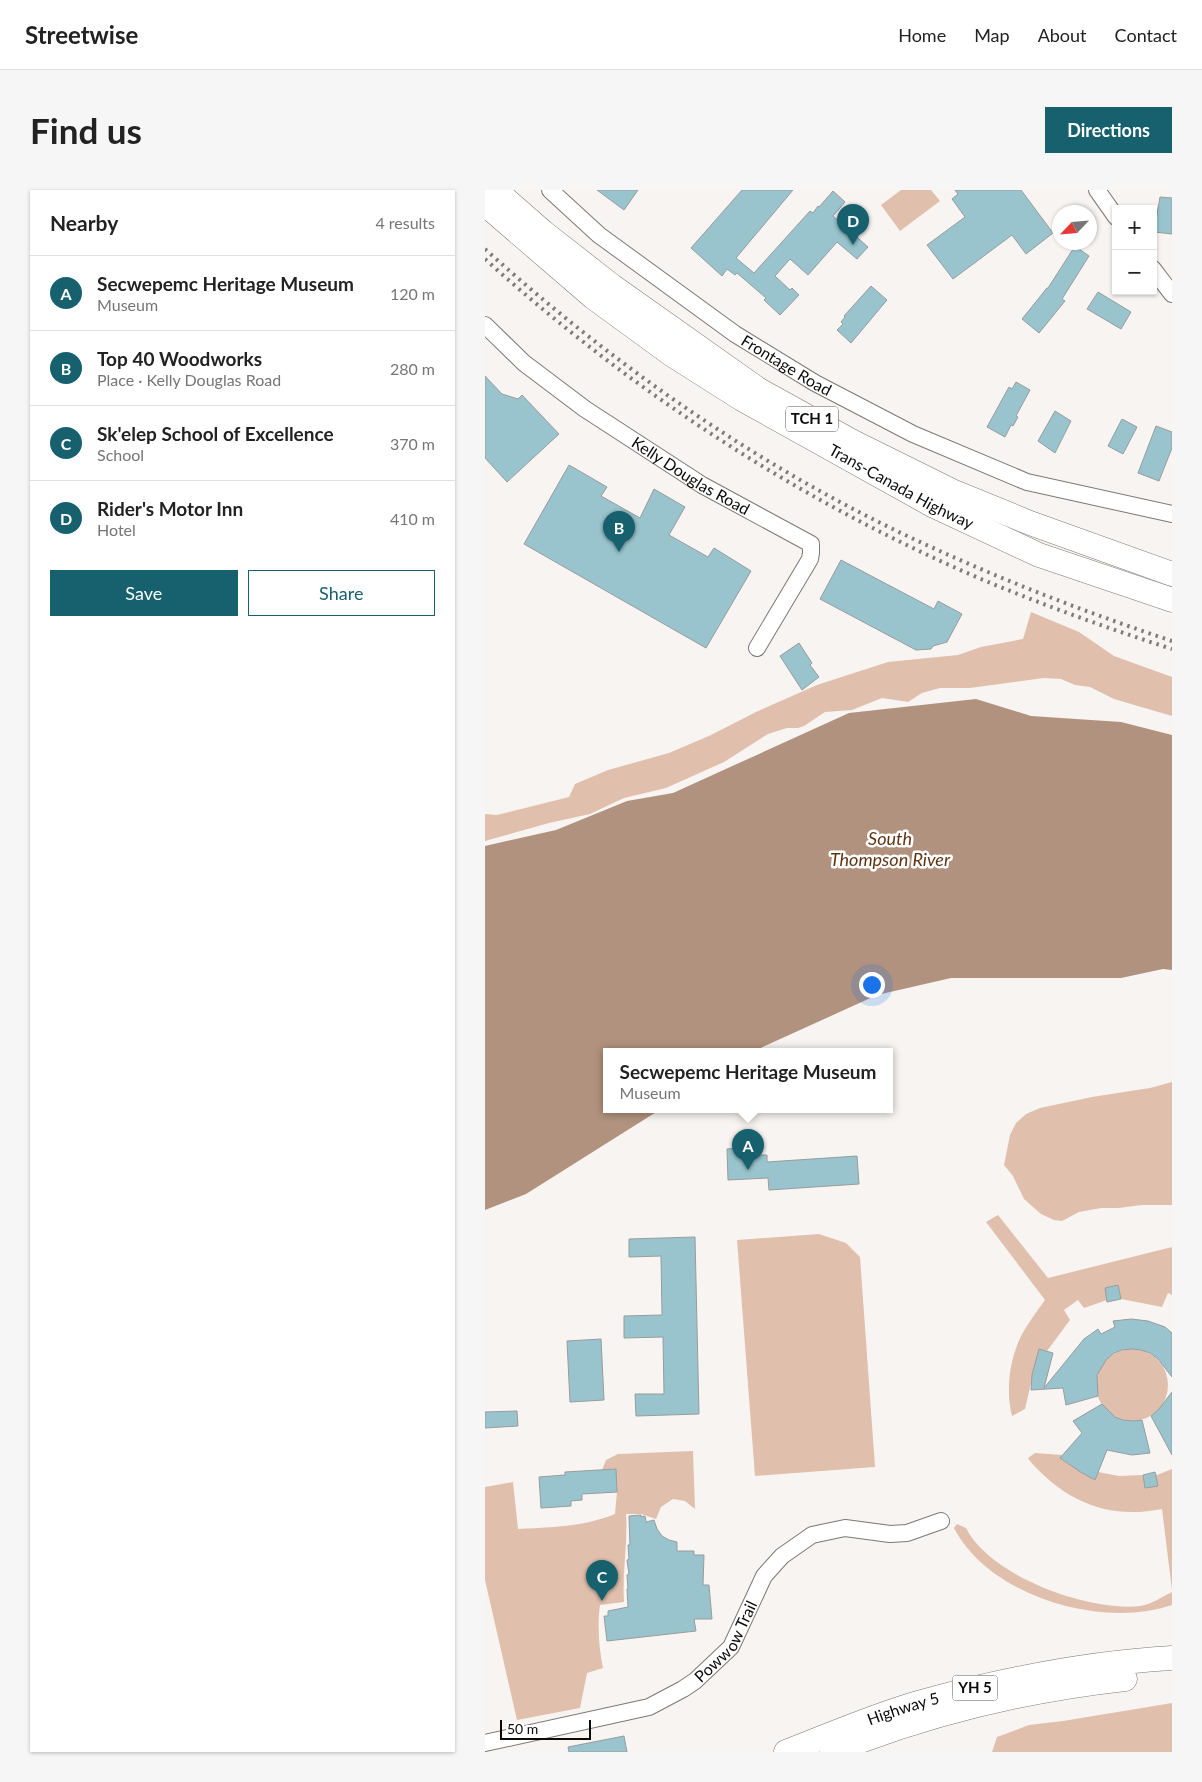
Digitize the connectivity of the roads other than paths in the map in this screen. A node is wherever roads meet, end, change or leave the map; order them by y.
1 (495, 190) edge
2 (550, 190) edge
3 (1101, 192) edge
4 (485, 204) edge
5 (1112, 210) edge
6 (1157, 274) edge
7 (1172, 294) edge
8 (485, 325) edge
9 (1172, 514) edge
10 (1030, 523) junction
11 (1172, 558) edge
12 (1172, 574) edge
13 (1167, 595) edge
14 (757, 648) dead end
15 (941, 1521) dead end
16 (1172, 1658) edge
17 (1172, 1674) edge
18 (485, 1743) edge
19 (787, 1752) edge
20 (832, 1752) edge

1 - 10 highway, Trans-Canada Highway / TCH 1
2 - 9 street, Frontage Road
3 - 5 street
4 - 13 highway, Trans-Canada Highway / TCH 1
6 - 7 street
8 - 14 street, Kelly Douglas Road
10 - 11 highway
10 - 12 highway, Trans-Canada Highway / TCH 1
15 - 18 street, Powwow Trail
16 - 19 highway, Highway 5 / YH 5
17 - 20 highway, Highway 5 / YH 5

